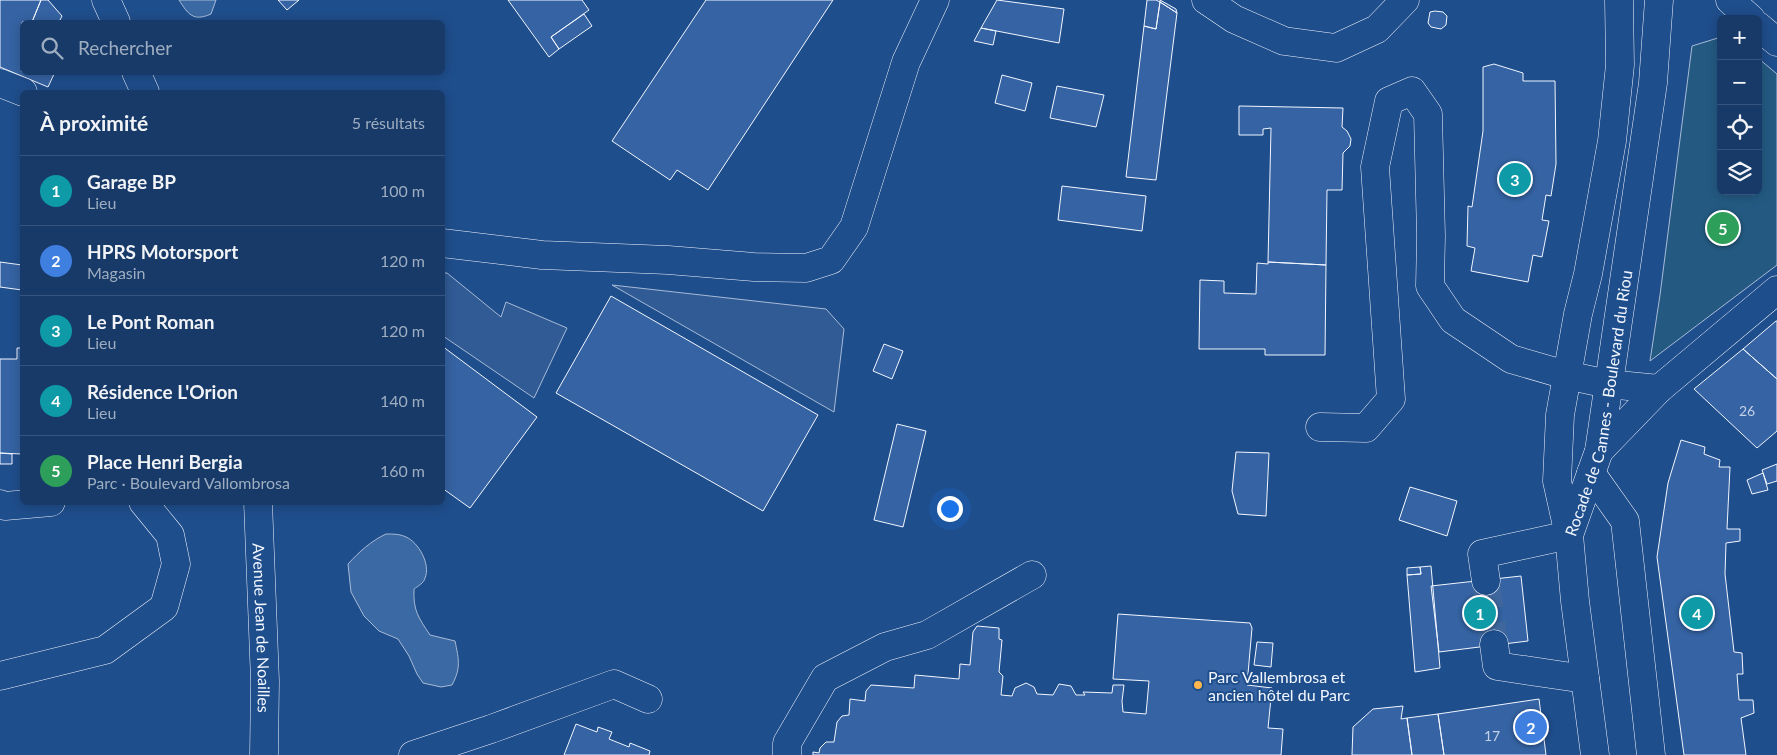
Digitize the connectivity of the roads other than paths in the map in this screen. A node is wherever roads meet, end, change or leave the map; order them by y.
1 (106, 0) edge
2 (935, 0) edge
3 (1206, 0) edge
4 (1405, 0) edge
5 (1619, 0) edge
6 (1658, 0) edge
7 (1730, 0) edge
8 (1746, 15) edge
9 (115, 20) edge
10 (1762, 29) edge
11 (1777, 42) edge
12 (137, 75) edge
13 (0, 83) edge
14 (20, 90) edge
15 (144, 90) edge
16 (445, 243) edge
17 (1777, 290) edge
18 (1566, 375) junction
19 (1608, 384) junction
20 (1660, 389) junction
21 (1320, 427) dead end
22 (1595, 462) junction
23 (0, 504) edge
24 (20, 505) edge
25 (146, 505) edge
26 (258, 505) edge
27 (1569, 535) junction
28 (1032, 575) dead end
29 (1486, 581) tunnel mouth
30 (1494, 644) tunnel mouth
31 (0, 676) edge
32 (1585, 679) junction
33 (648, 699) dead end
34 (264, 755) edge
35 (414, 755) edge
36 (786, 755) edge
37 (1595, 755) edge
38 (1651, 755) edge

1 - 9 main road
2 - 16 main road
3 - 4 main road
5 - 18 main road, Rocade de Cannes - Boulevard du Riou
6 - 19 main road, Rocade de Cannes - Boulevard du Riou
7 - 8 main road
10 - 11 main road
12 - 15 main road
13 - 14 main road
17 - 20 main road
18 - 19 main road
18 - 21 main road
18 - 27 main road, Rocade de Cannes - Boulevard du Riou
19 - 20 main road
19 - 22 main road, Rocade de Cannes - Boulevard du Riou
20 - 22 main road
22 - 27 main road, Rocade de Cannes - Boulevard du Riou
22 - 38 main road
23 - 24 main road
25 - 31 main road
26 - 34 main road, Avenue Jean de Noailles
27 - 29 main road
27 - 32 main road
28 - 36 main road
30 - 32 main road
32 - 37 main road
33 - 35 main road

